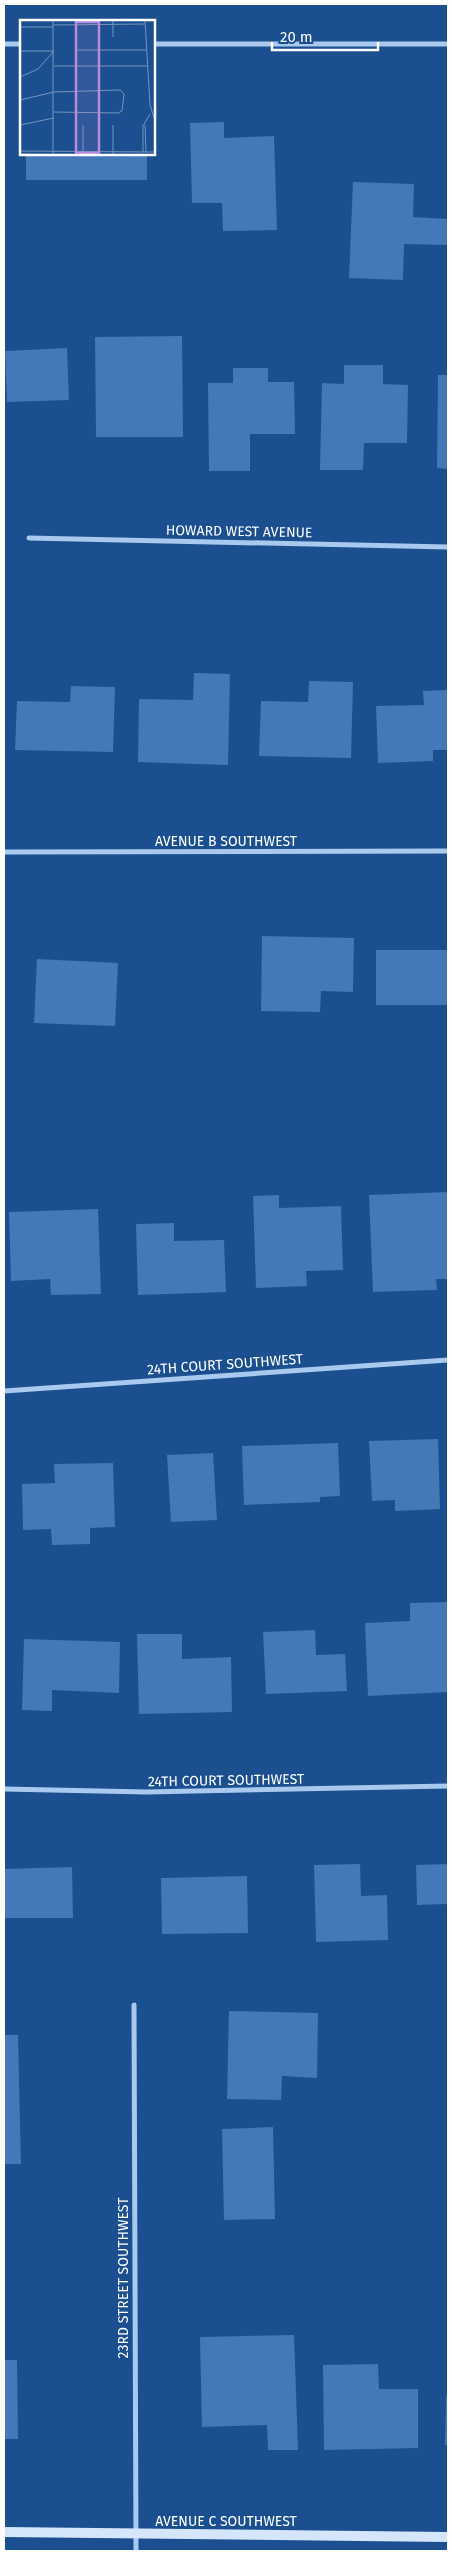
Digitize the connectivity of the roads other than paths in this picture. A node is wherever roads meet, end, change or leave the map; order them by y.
1 (4, 44) edge
2 (20, 44) edge
3 (155, 44) edge
4 (448, 44) edge
5 (29, 538) dead end
6 (448, 546) edge
7 (448, 851) edge
8 (4, 852) edge
9 (448, 1360) edge
10 (4, 1391) edge
11 (448, 1786) edge
12 (4, 1789) edge
13 (134, 2005) dead end
14 (4, 2532) edge
15 (135, 2534) junction
16 (448, 2536) edge
17 (136, 2551) edge

1 - 2 street
3 - 4 street
5 - 6 street, HOWARD WEST AVENUE
7 - 8 street, AVENUE B SOUTHWEST
9 - 10 street, 24TH COURT SOUTHWEST
11 - 12 street, 24TH COURT SOUTHWEST
13 - 15 street, 23RD STREET SOUTHWEST
14 - 15 street, AVENUE C SOUTHWEST
15 - 16 street, AVENUE C SOUTHWEST
15 - 17 street, 23RD STREET SOUTHWEST

